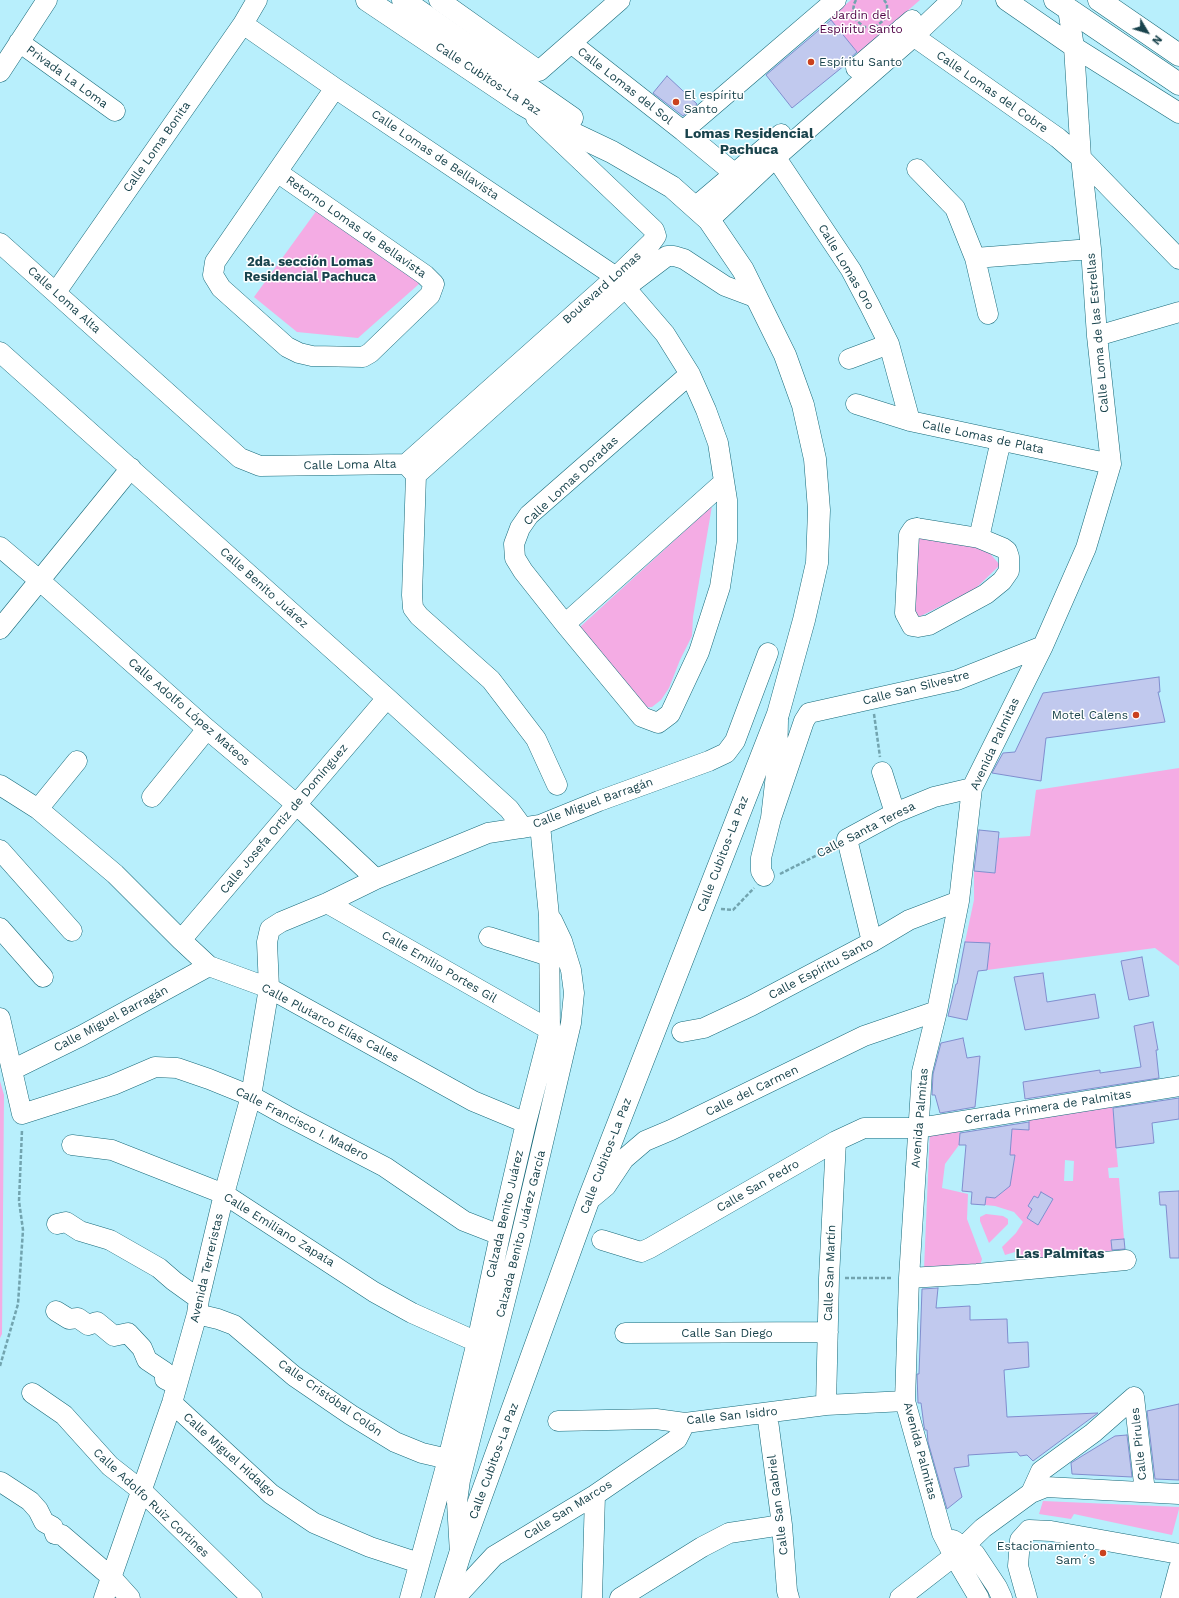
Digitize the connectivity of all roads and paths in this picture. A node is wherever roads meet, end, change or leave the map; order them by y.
1 (47, 0) edge
2 (257, 0) edge
3 (367, 0) edge
4 (404, 0) edge
5 (439, 0) edge
6 (620, 0) edge
7 (836, 0) edge
8 (856, 0) edge
9 (884, 0) edge
10 (934, 0) edge
11 (952, 0) edge
12 (1006, 0) edge
13 (1062, 4) edge
14 (1112, 4) edge
15 (865, 14) dead end
16 (856, 20) junction
17 (243, 24) junction
18 (908, 32) junction
19 (19, 42) junction
20 (571, 44) junction
21 (1074, 47) junction
22 (1179, 55) edge
23 (0, 72) edge
24 (1179, 84) edge
25 (335, 88) junction
26 (522, 104) junction
27 (115, 111) dead end
28 (1179, 113) edge
29 (683, 131) junction
30 (612, 152) junction
31 (772, 152) junction
32 (1081, 158) junction
33 (917, 169) dead end
34 (277, 172) junction
35 (734, 174) junction
36 (702, 213) junction
37 (0, 243) edge
38 (1091, 249) junction
39 (975, 258) junction
40 (1179, 259) edge
41 (621, 282) junction
42 (56, 292) junction
43 (757, 298) junction
44 (1179, 312) edge
45 (988, 314) dead end
46 (1097, 336) junction
47 (889, 344) junction
48 (0, 352) edge
49 (849, 358) dead end
50 (690, 374) junction
51 (856, 404) dead end
52 (910, 421) junction
53 (1001, 440) junction
54 (1111, 464) junction
55 (131, 468) junction
56 (411, 470) junction
57 (724, 482) junction
58 (979, 538) junction
59 (0, 547) edge
60 (39, 580) junction
61 (565, 624) junction
62 (0, 629) edge
63 (1043, 646) junction
64 (768, 653) dead end
65 (387, 698) junction
66 (872, 700) junction
67 (778, 714) junction
68 (207, 729) junction
69 (77, 761) dead end
70 (882, 772) joint
71 (557, 785) dead end
72 (1, 787) edge
73 (972, 788) junction
74 (152, 797) dead end
75 (296, 804) junction
76 (38, 809) junction
77 (895, 812) junction
78 (770, 818) junction
79 (531, 826) junction
80 (847, 839) junction
81 (0, 850) edge
82 (764, 876) junction
83 (376, 879) junction
84 (959, 901) junction
85 (328, 903) junction
86 (733, 910) dead end
87 (550, 916) junction
88 (0, 928) edge
89 (270, 929) joint
90 (72, 931) dead end
91 (489, 937) dead end
92 (181, 940) junction
93 (872, 942) junction
94 (549, 956) junction
95 (209, 966) junction
96 (43, 977) dead end
97 (269, 988) junction
98 (937, 1011) junction
99 (0, 1018) edge
100 (550, 1030) junction
101 (682, 1032) dead end
102 (12, 1070) junction
103 (1179, 1086) edge
104 (251, 1096) junction
105 (22, 1114) junction
106 (526, 1123) junction
107 (918, 1128) junction
108 (836, 1141) junction
109 (72, 1145) dead end
110 (224, 1194) junction
111 (588, 1201) junction
112 (58, 1224) dead end
113 (500, 1235) junction
114 (602, 1240) dead end
115 (1126, 1260) dead end
116 (828, 1278) junction
117 (908, 1278) junction
118 (198, 1306) junction
119 (56, 1311) dead end
120 (828, 1332) junction
121 (625, 1333) dead end
122 (477, 1342) junction
123 (0, 1366) edge
124 (32, 1394) dead end
125 (175, 1394) junction
126 (905, 1401) junction
127 (826, 1405) junction
128 (767, 1413) junction
129 (558, 1421) dead end
130 (685, 1422) junction
131 (448, 1459) junction
132 (1, 1482) dead end
133 (142, 1492) junction
134 (1145, 1492) junction
135 (1031, 1493) junction
136 (1179, 1494) edge
137 (595, 1495) junction
138 (782, 1525) junction
139 (959, 1551) junction
140 (460, 1554) junction
141 (1179, 1554) edge
142 (419, 1563) junction
143 (1179, 1568) edge
144 (111, 1577) junction
145 (104, 1598) edge
146 (130, 1598) edge
147 (252, 1598) edge
148 (410, 1598) edge
149 (446, 1598) edge
150 (452, 1598) edge
151 (455, 1598) edge
152 (592, 1598) edge
153 (620, 1598) edge
154 (789, 1598) edge
155 (900, 1598) edge
156 (979, 1598) edge
157 (1002, 1598) edge
158 (1027, 1598) edge
159 (1171, 1598) edge

1 - 19 street
2 - 17 street, Calle Loma Bonita
3 - 26 main road, Calle Cubitos-La Paz
4 - 30 main road, Calle Cubitos-La Paz
5 - 20 street
6 - 20 street
7 - 29 street
8 - 16 path
9 - 16 path
10 - 18 street
11 - 18 street
12 - 21 street
13 - 21 street, Calle Loma de las Estrellas
13 - 24 main road
14 - 22 main road
15 - 16 path
17 - 25 street, Calle Lomas de Bellavista
17 - 42 street, Calle Loma Bonita
18 - 31 street
18 - 32 street, Calle Lomas del Cobre
19 - 23 street
19 - 27 street, Privada La Loma
20 - 29 street, Calle Lomas del Sol
21 - 28 street
21 - 32 street, Calle Loma de las Estrellas
25 - 34 street, Retorno Lomas de Bellavista
25 - 41 street, Calle Lomas de Bellavista
26 - 30 main road, Calle Cubitos-La Paz
26 - 41 street, Boulevard Lomas
29 - 35 street, Calle Lomas del Sol
30 - 36 main road, Calle Cubitos-La Paz
31 - 35 street
31 - 36 street
31 - 47 street, Calle Lomas Oro
32 - 38 street, Calle Loma de las Estrellas
32 - 40 street, Calle Lomas del Cobre
33 - 39 street
34 - 34 street, Retorno Lomas de Bellavista
35 - 36 street
36 - 43 main road, Calle Cubitos-La Paz
37 - 42 street, Calle Loma Alta
38 - 39 street
38 - 46 street, Calle Loma de las Estrellas
39 - 45 street
41 - 43 street, Boulevard Lomas
41 - 50 street, Calle Lomas de Bellavista
41 - 56 street, Boulevard Lomas
42 - 56 street, Calle Loma Alta
43 - 67 main road, Calle Cubitos-La Paz
44 - 46 street
46 - 54 street, Calle Loma de las Estrellas
47 - 49 street
47 - 52 street, Calle Lomas Oro
48 - 55 street, Calle Benito Juárez
50 - 57 street, Calle Lomas de Bellavista
50 - 61 street, Calle Lomas Doradas
51 - 52 street, Calle Lomas de Plata
52 - 53 street, Calle Lomas de Plata
53 - 54 street, Calle Lomas de Plata
53 - 58 street
54 - 63 street, Calle Loma de las Estrellas
55 - 60 street
55 - 65 street, Calle Benito Juárez
56 - 71 street
57 - 61 street
57 - 61 street, Calle Lomas Doradas
58 - 58 street
59 - 60 street, Calle Adolfo López Mateos
60 - 62 street
60 - 68 street, Calle Adolfo López Mateos
63 - 66 street, Calle San Silvestre
63 - 73 street, Avenida Palmitas
64 - 79 street, Calle Miguel Barragán
65 - 75 street, Calle Josefa Ortiz de Domínguez
65 - 79 street, Calle Benito Juárez
66 - 70 path
66 - 78 street, Calle San Silvestre
67 - 78 street
67 - 111 main road, Calle Cubitos-La Paz
68 - 74 street
68 - 75 street, Calle Adolfo López Mateos
69 - 76 street
70 - 77 street
72 - 76 street, Calle Plutarco Elías Calles
73 - 77 street, Calle Santa Teresa
73 - 84 street, Avenida Palmitas
75 - 83 street, Calle Adolfo López Mateos
75 - 92 street, Calle Josefa Ortiz de Domínguez
76 - 92 street, Calle Plutarco Elías Calles
77 - 80 street, Calle Santa Teresa
78 - 82 street
79 - 83 street, Calle Miguel Barragán
79 - 87 street, Calzada Benito Juárez
80 - 82 path, Calle Santa Teresa
80 - 93 street
81 - 90 street
82 - 86 path
83 - 85 street, Calle Miguel Barragán
84 - 93 street, Calle Espíritu Santo
84 - 98 street, Avenida Palmitas
85 - 89 street, Calle Miguel Barragán
85 - 100 street, Calle Emilio Portes Gil
87 - 94 street, Calzada Benito Juárez
87 - 140 street, Calzada Benito Juárez García
88 - 96 street
89 - 97 street, Avenida Terreristas
91 - 94 street
92 - 95 street, Calle Plutarco Elías Calles
93 - 101 street, Calle Espíritu Santo
94 - 100 street, Calzada Benito Juárez
95 - 97 street, Calle Plutarco Elías Calles
95 - 102 street, Calle Miguel Barragán
97 - 104 street, Avenida Terreristas
97 - 106 street, Calle Plutarco Elías Calles
98 - 107 street, Avenida Palmitas
98 - 111 street, Calle del Carmen
99 - 102 street
100 - 106 street, Calzada Benito Juárez
102 - 105 street
103 - 107 street, Cerrada Primera de Palmitas
104 - 105 street, Calle Francisco I. Madero
104 - 110 street, Avenida Terreristas
104 - 113 street, Calle Francisco I. Madero
105 - 123 path
106 - 113 street, Calzada Benito Juárez
107 - 108 street, Calle San Pedro
107 - 117 street, Avenida Palmitas
108 - 114 street, Calle San Pedro
108 - 116 street, Calle San Martín
109 - 110 street, Calle Emiliano Zapata
110 - 118 street, Avenida Terreristas
110 - 122 street, Calle Emiliano Zapata
111 - 140 main road, Calle Cubitos-La Paz
112 - 118 street, Calle Cristóbal Colón
113 - 122 street, Calzada Benito Juárez
115 - 117 street
116 - 117 path
116 - 120 street, Calle San Martín
117 - 126 street, Avenida Palmitas
118 - 125 street, Avenida Terreristas
118 - 131 street, Calle Cristóbal Colón
119 - 125 street, Calle Miguel Hidalgo
120 - 121 street, Calle San Diego
120 - 127 street, Calle San Martín
122 - 131 street, Calzada Benito Juárez
124 - 133 street, Calle Adolfo Ruiz Cortines
125 - 133 street, Avenida Terreristas
125 - 142 street, Calle Miguel Hidalgo
126 - 127 street, Calle San Isidro
126 - 139 street, Avenida Palmitas
127 - 128 street, Calle San Isidro
128 - 130 street, Calle San Isidro
128 - 138 street, Calle San Gabriel
129 - 130 street, Calle San Isidro
130 - 137 street, Calle San Marcos
131 - 142 street, Calzada Benito Juárez
132 - 144 street
133 - 144 street, Avenida Terreristas
133 - 147 street, Calle Adolfo Ruiz Cortines
134 - 135 street
134 - 135 street, Calle Pirules
134 - 136 street
135 - 139 street
137 - 151 street, Calle San Marcos
137 - 152 street
138 - 153 street
138 - 154 street, Calle San Gabriel
139 - 155 street
139 - 156 street, Avenida Palmitas
139 - 157 street, Avenida Palmitas
140 - 149 main road, Calle Cubitos-La Paz
141 - 158 street
142 - 148 street, Calzada Benito Juárez
143 - 159 street
144 - 145 street, Avenida Terreristas
144 - 146 street
150 - 151 street, Calle San Marcos

